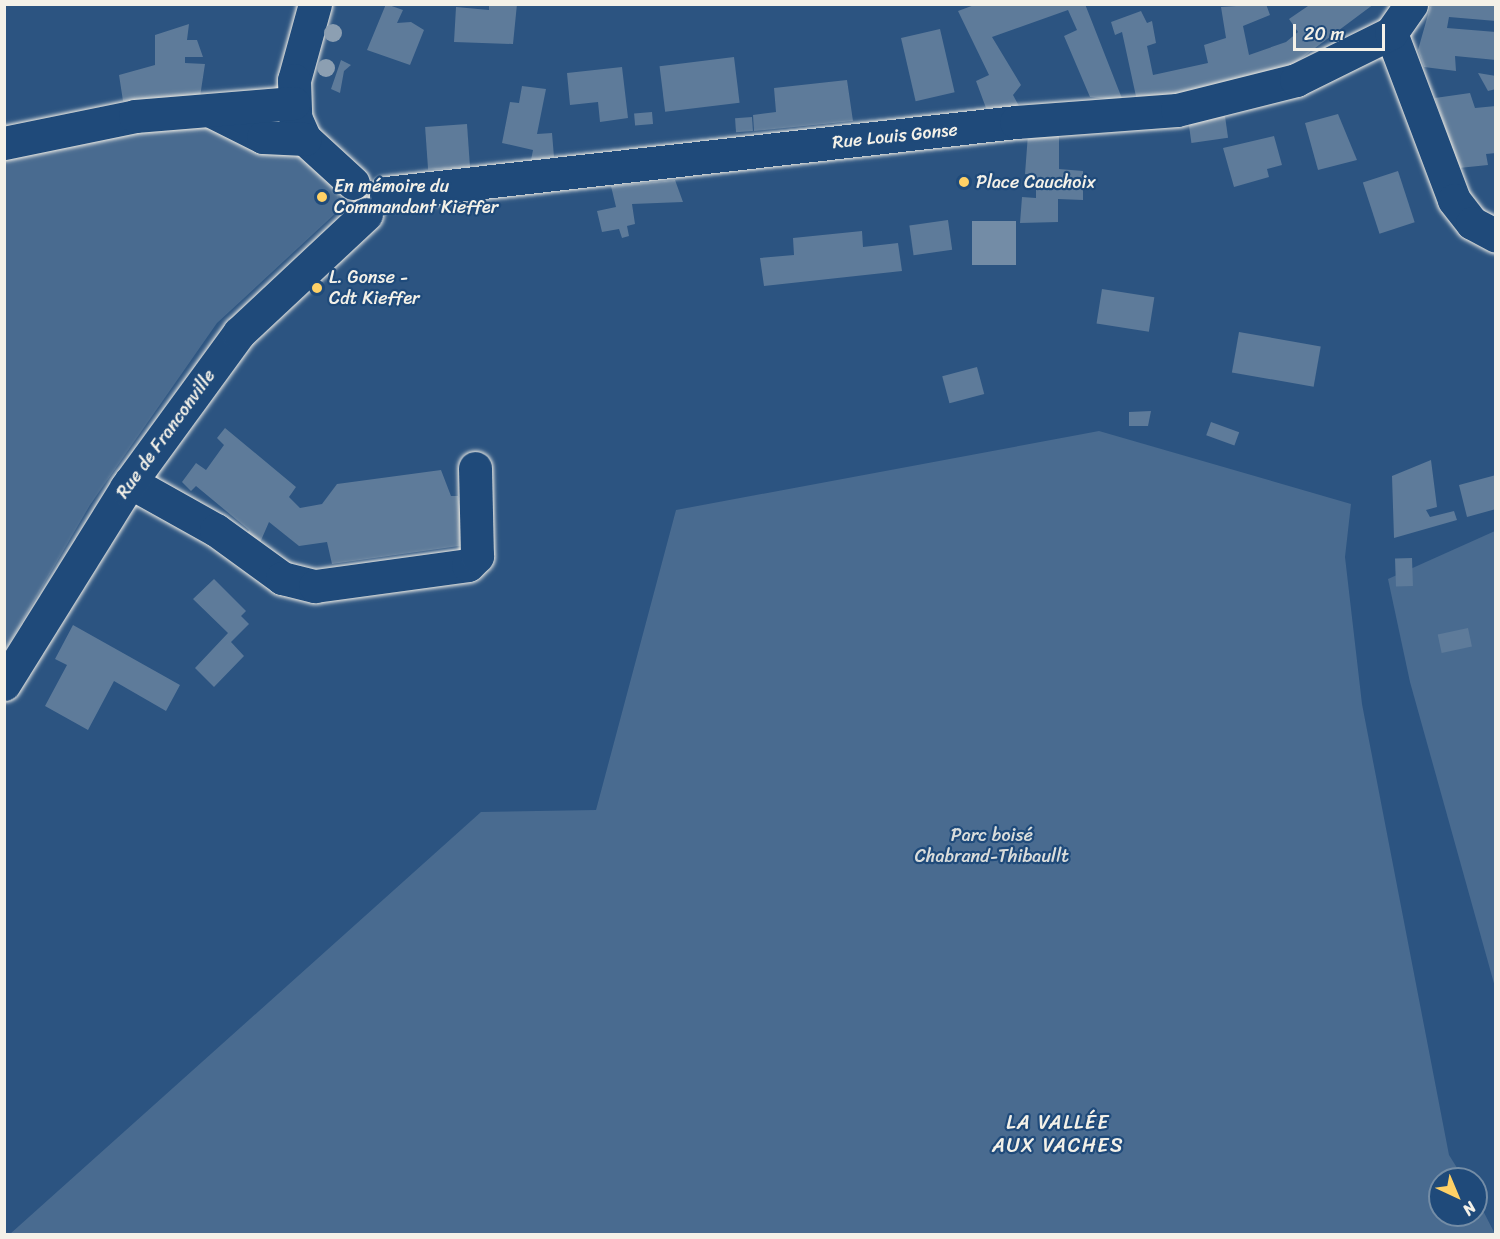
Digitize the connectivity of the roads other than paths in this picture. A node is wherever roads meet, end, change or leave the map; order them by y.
1 (315, 4) edge
2 (1411, 4) edge
3 (1391, 33) junction
4 (293, 103) junction
5 (205, 107) junction
6 (305, 138) junction
7 (4, 143) edge
8 (364, 200) junction
9 (1496, 236) edge
10 (475, 468) dead end
11 (130, 482) junction
12 (4, 684) edge

1 - 4 street
2 - 3 street
3 - 8 street, Rue Louis Gonse
3 - 9 street
4 - 5 street
4 - 6 street
5 - 6 street
5 - 7 street
6 - 8 street
8 - 11 street, Rue de Franconville
10 - 11 street
11 - 12 street, Rue de Franconville

